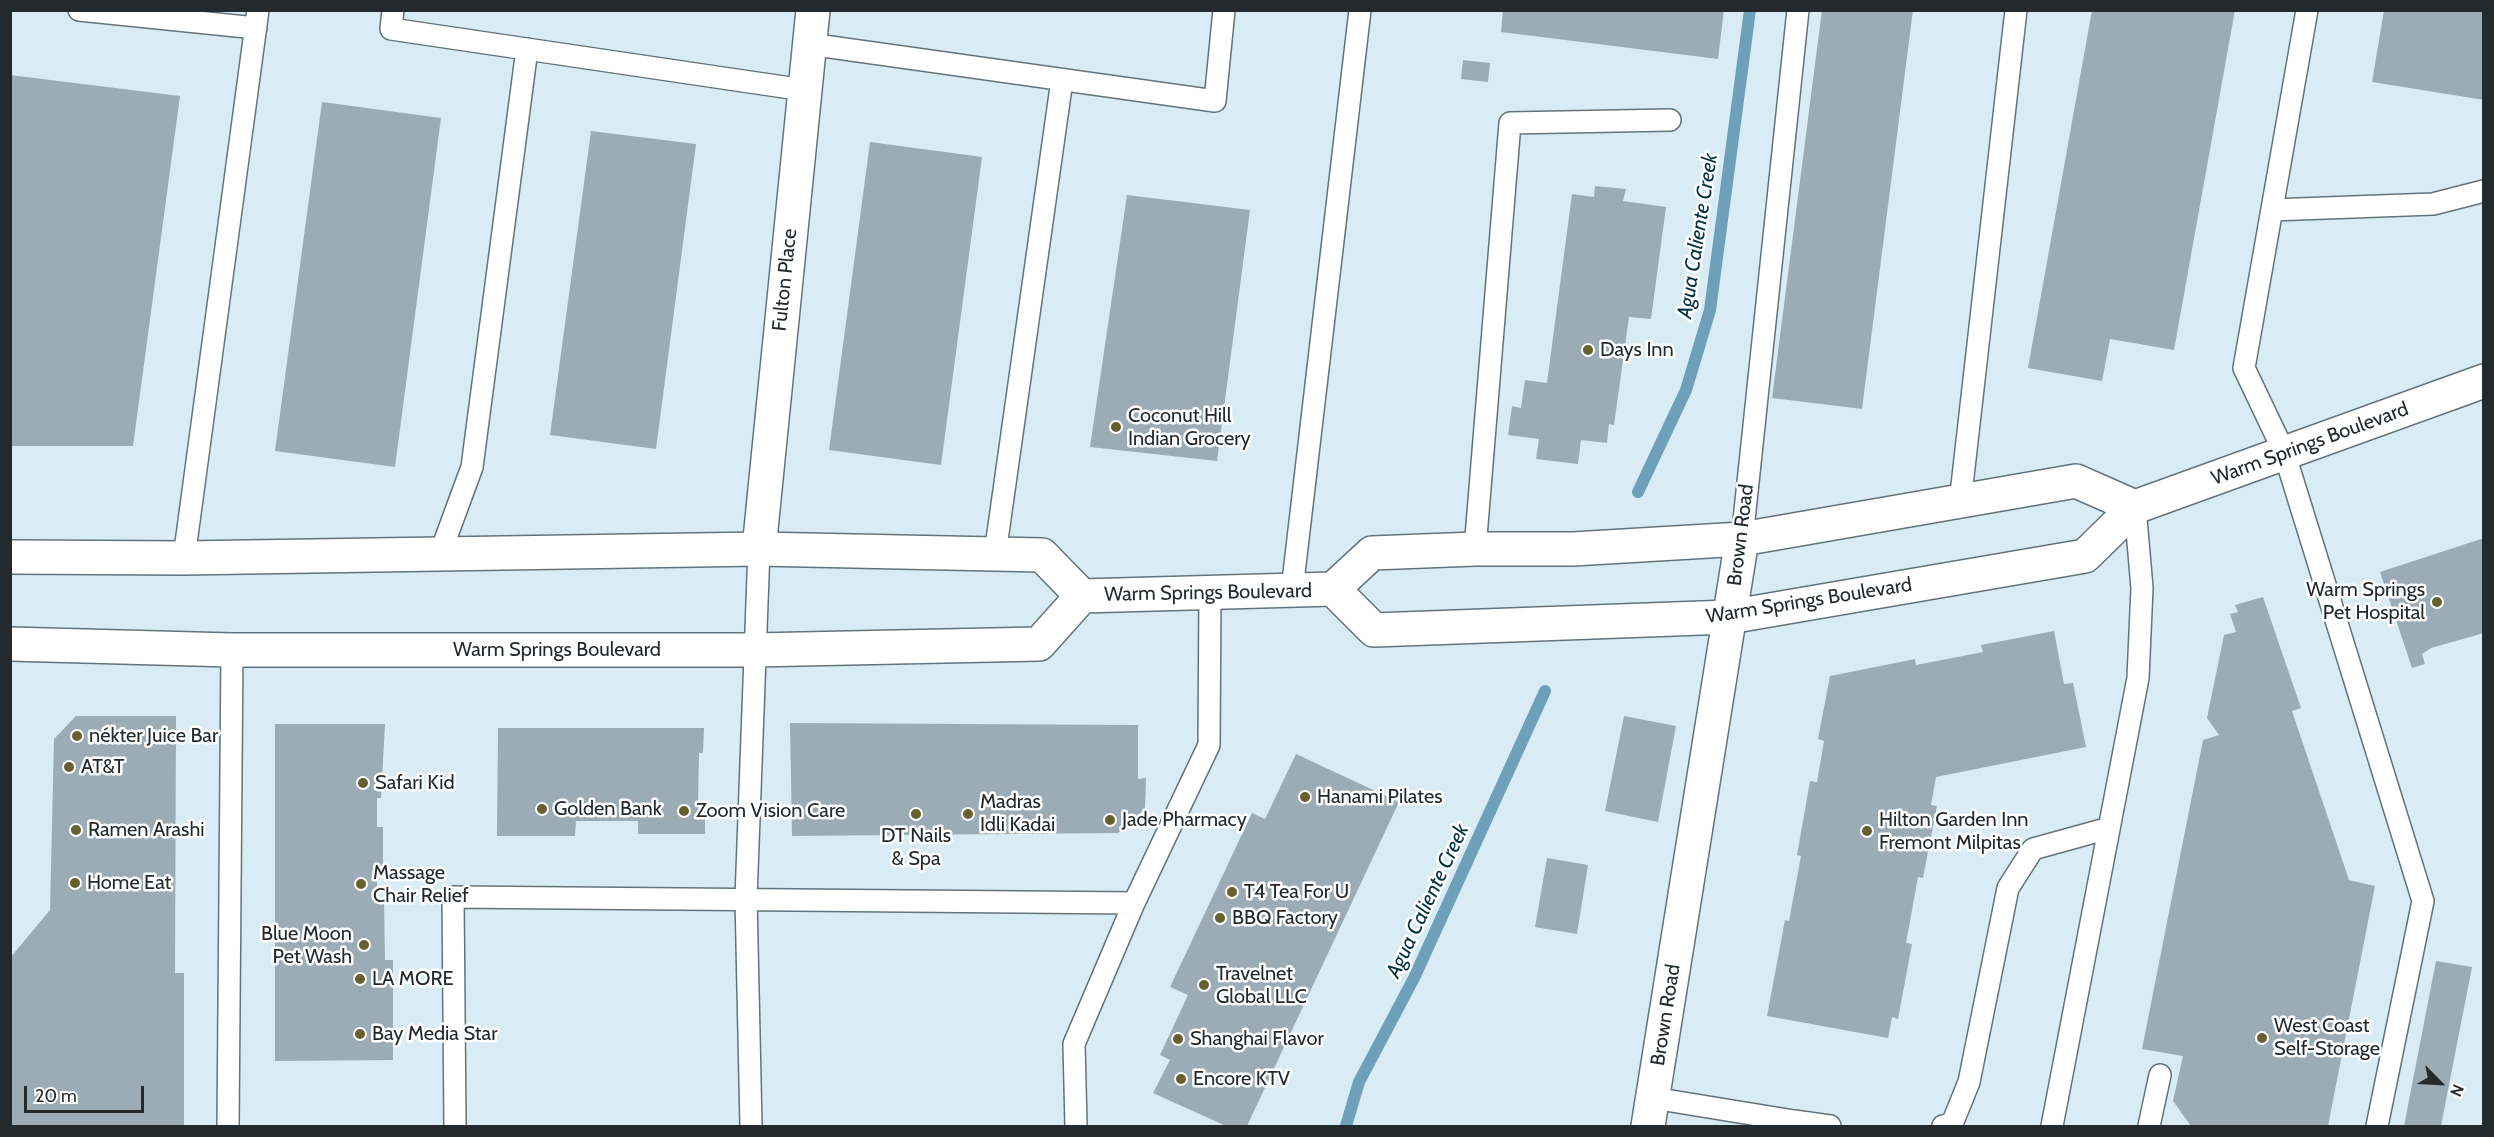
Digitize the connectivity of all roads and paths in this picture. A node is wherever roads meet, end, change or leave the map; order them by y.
1 (79, 10) edge
2 (393, 10) edge
3 (813, 10) edge
4 (1224, 10) edge
5 (1360, 10) edge
6 (1798, 10) edge
7 (2016, 10) edge
8 (2307, 10) edge
9 (257, 19) edge
10 (809, 44) junction
11 (527, 50) junction
12 (1062, 80) junction
13 (804, 90) junction
14 (1670, 120) dead end
15 (2484, 191) edge
16 (2272, 210) junction
17 (2484, 381) edge
18 (2284, 452) junction
19 (1960, 503) junction
20 (2135, 507) junction
21 (1742, 539) junction
22 (759, 549) junction
23 (1475, 549) junction
24 (440, 554) junction
25 (995, 554) junction
26 (10, 557) edge
27 (184, 558) junction
28 (1333, 589) junction
29 (1292, 590) junction
30 (1210, 592) junction
31 (1082, 596) junction
32 (1729, 617) junction
33 (10, 644) edge
34 (232, 650) junction
35 (753, 650) junction
36 (2109, 828) junction
37 (746, 898) junction
38 (1134, 903) junction
39 (2160, 1075) dead end
40 (1650, 1112) edge
41 (1793, 1124) edge
42 (228, 1126) edge
43 (456, 1126) edge
44 (751, 1126) edge
45 (1076, 1126) edge
46 (1830, 1126) edge
47 (1943, 1126) edge
48 (2052, 1126) edge
49 (2149, 1126) edge
50 (2377, 1126) edge

1 - 9 lane
2 - 11 lane
3 - 10 main road, Fulton Place
4 - 12 lane
5 - 29 lane
6 - 21 lane, Brown Road
7 - 19 lane
8 - 16 lane
9 - 27 lane
10 - 12 lane
10 - 13 main road, Fulton Place
11 - 13 lane
11 - 24 lane
12 - 25 lane
13 - 22 main road, Fulton Place
14 - 23 lane
15 - 16 lane
16 - 18 lane
17 - 18 main road, Warm Springs Boulevard
18 - 20 main road, Warm Springs Boulevard
18 - 50 lane
19 - 20 main road, Warm Springs Boulevard
19 - 21 main road, Warm Springs Boulevard
20 - 32 main road, Warm Springs Boulevard
20 - 36 lane
21 - 23 main road, Warm Springs Boulevard
21 - 32 main road, Brown Road
22 - 24 main road, Warm Springs Boulevard
22 - 25 main road, Warm Springs Boulevard
22 - 35 lane
23 - 28 main road, Warm Springs Boulevard
24 - 27 main road, Warm Springs Boulevard
25 - 31 main road, Warm Springs Boulevard
26 - 27 main road, Warm Springs Boulevard
28 - 29 main road, Warm Springs Boulevard
28 - 32 main road, Warm Springs Boulevard
29 - 30 main road, Warm Springs Boulevard
30 - 31 main road, Warm Springs Boulevard
30 - 38 lane
31 - 35 main road, Warm Springs Boulevard
32 - 40 main road, Brown Road
33 - 34 main road, Warm Springs Boulevard
34 - 35 main road, Warm Springs Boulevard
34 - 42 lane
35 - 37 lane
36 - 47 lane
36 - 48 lane
37 - 38 lane
37 - 43 lane
37 - 44 lane
38 - 45 lane
39 - 49 lane
40 - 41 lane
41 - 46 lane

